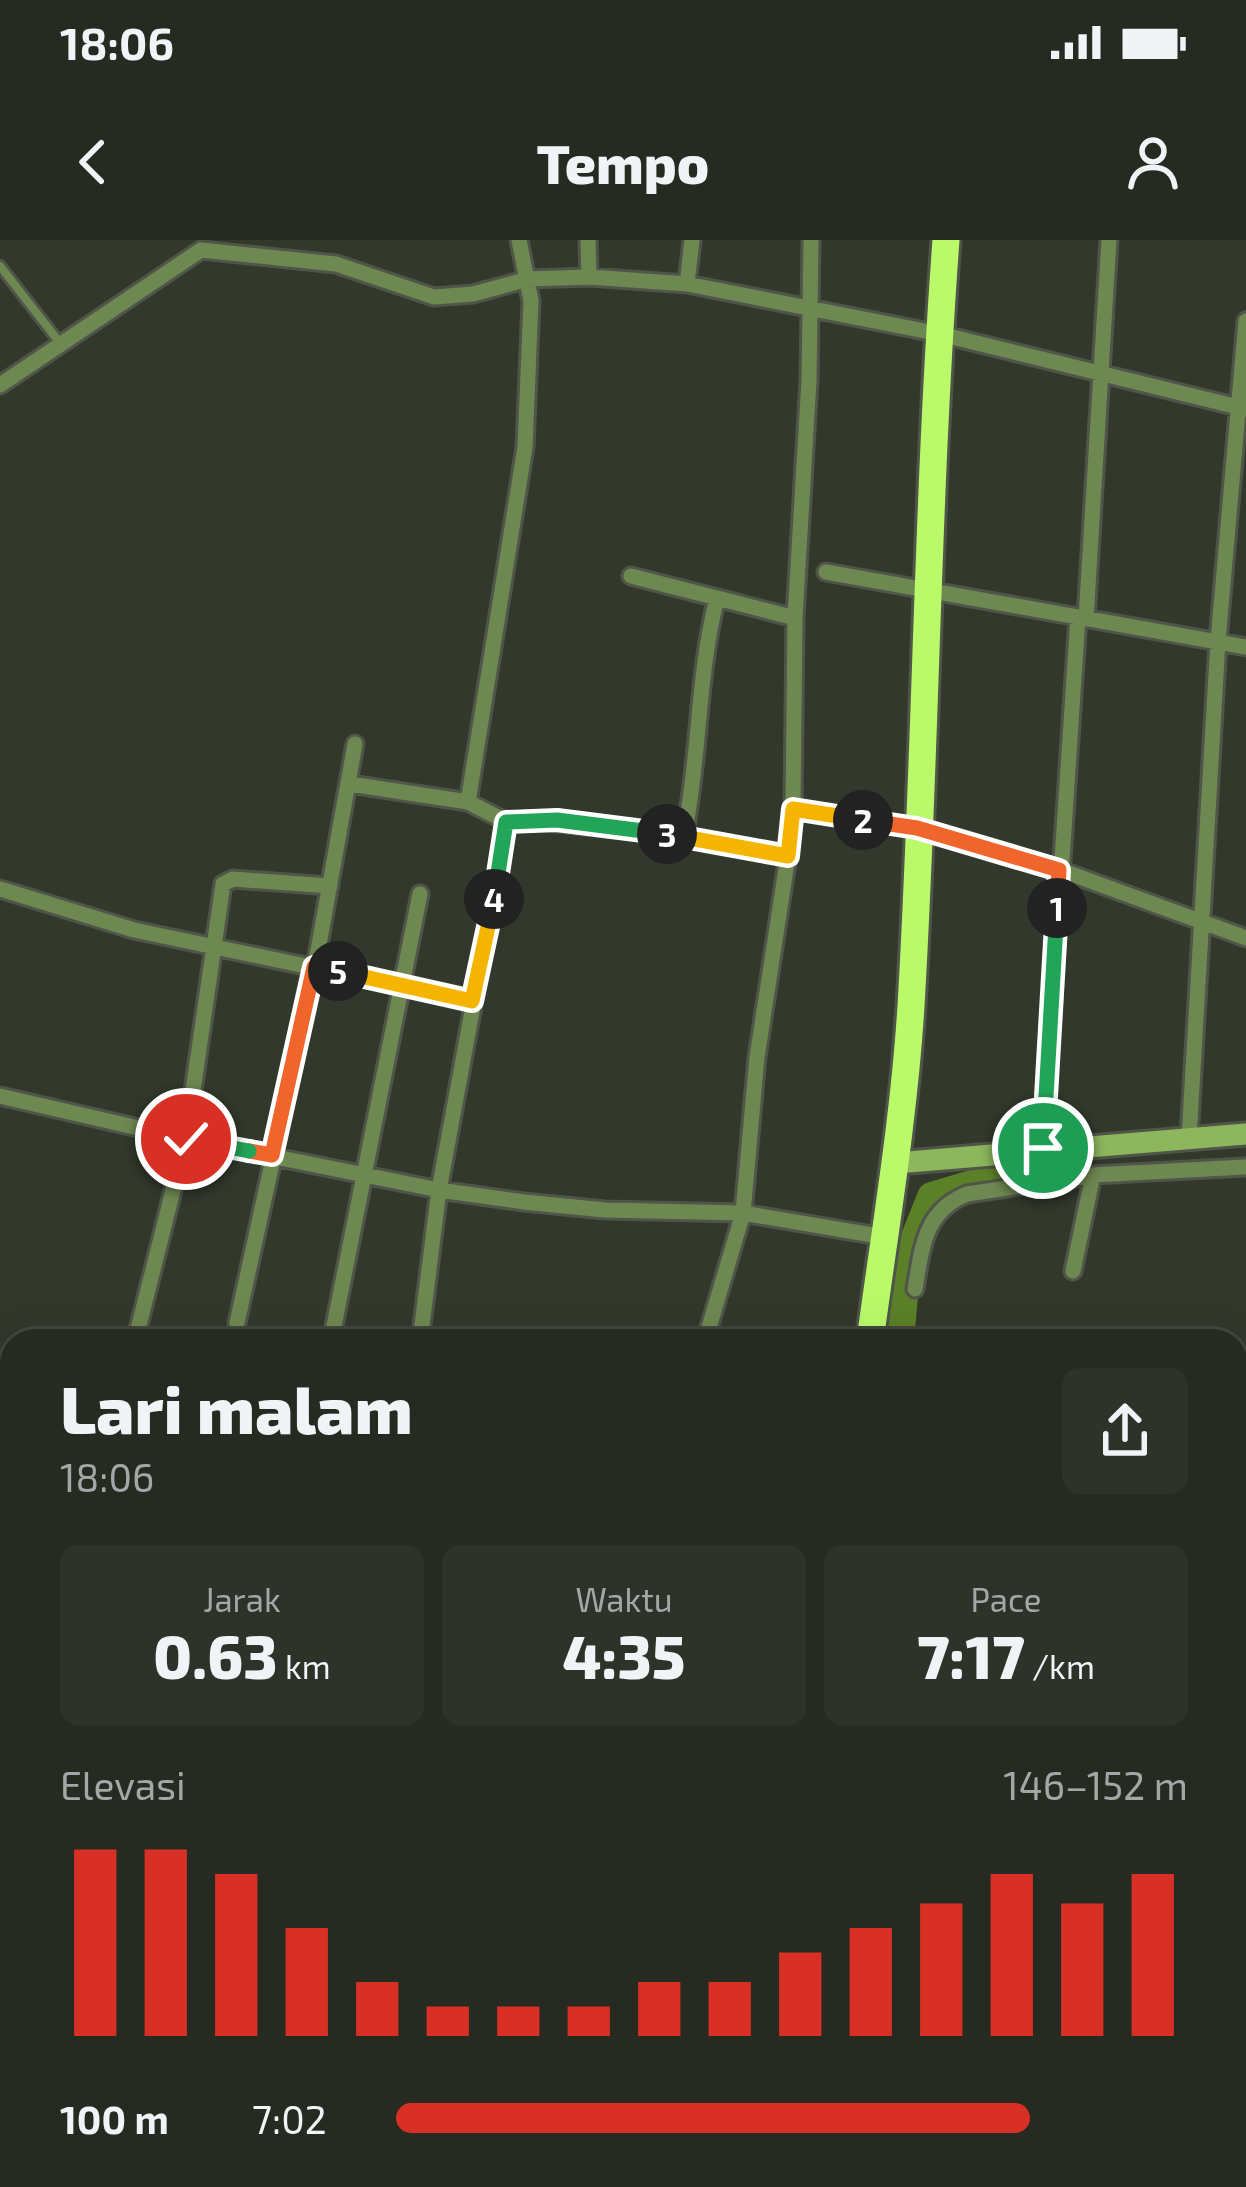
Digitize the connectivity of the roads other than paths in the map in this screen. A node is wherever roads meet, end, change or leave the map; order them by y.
1 (519, 240) edge
2 (587, 240) edge
3 (692, 240) edge
4 (811, 240) edge
5 (946, 240) edge
6 (1109, 240) edge
7 (196, 245) edge
8 (0, 266) edge
9 (590, 277) junction
10 (528, 279) junction
11 (687, 284) junction
12 (809, 311) junction
13 (1246, 321) edge
14 (940, 334) junction
15 (60, 343) junction
16 (1099, 375) junction
17 (0, 385) edge
18 (1243, 408) edge
19 (826, 572) dead end
20 (631, 576) dead end
21 (926, 590) junction
22 (717, 598) junction
23 (795, 618) junction
24 (1082, 618) junction
25 (1219, 641) junction
26 (1246, 647) edge
27 (355, 744) dead end
28 (350, 784) junction
29 (468, 802) junction
30 (793, 809) junction
31 (506, 822) junction
32 (917, 828) junction
33 (684, 836) junction
34 (788, 856) junction
35 (1059, 870) junction
36 (330, 886) junction
37 (0, 889) edge
38 (420, 894) dead end
39 (1202, 920) junction
40 (1246, 938) edge
41 (216, 945) junction
42 (314, 967) junction
43 (400, 984) junction
44 (472, 1001) junction
45 (0, 1096) edge
46 (1246, 1134) edge
47 (1189, 1138) junction
48 (186, 1139) junction
49 (1043, 1148) junction
50 (272, 1155) junction
51 (896, 1163) junction
52 (1246, 1167) edge
53 (366, 1174) junction
54 (1093, 1175) junction
55 (439, 1190) junction
56 (743, 1213) junction
57 (884, 1237) junction
58 (1073, 1271) dead end
59 (915, 1289) dead end
60 (237, 1323) dead end
61 (138, 1329) edge
62 (334, 1329) edge
63 (422, 1329) edge
64 (709, 1329) edge
65 (872, 1329) edge

1 - 10 street
2 - 9 street
3 - 11 street
4 - 12 street
5 - 14 highway
6 - 16 street
7 - 10 street
7 - 15 street
8 - 15 lane
9 - 10 street
9 - 11 street
10 - 29 street
11 - 12 street
12 - 14 street
12 - 23 street
13 - 18 street
14 - 16 street
14 - 21 highway
15 - 17 street
16 - 18 street
16 - 24 street
18 - 25 street
19 - 21 street
20 - 22 street
21 - 24 street
21 - 32 highway
22 - 23 street
22 - 33 street
23 - 30 street
24 - 25 street
24 - 35 street
25 - 26 street
25 - 39 street
27 - 28 street
28 - 29 street
28 - 36 street
29 - 31 street
30 - 32 street
30 - 34 street
31 - 33 street
31 - 44 street
32 - 35 street
32 - 51 highway
33 - 34 street
34 - 56 street
35 - 39 street
35 - 49 street
36 - 41 street
36 - 42 street
37 - 41 street
38 - 43 street
39 - 40 street
39 - 47 street
41 - 42 street
41 - 48 street
42 - 43 street
42 - 50 street
43 - 44 street
43 - 53 street
44 - 55 street
45 - 48 street
46 - 47 street
47 - 49 street
48 - 50 street
48 - 61 street
49 - 51 street
50 - 53 street
50 - 60 street
51 - 57 highway
52 - 54 street
53 - 55 street
53 - 62 street
54 - 58 street
54 - 59 street
55 - 56 street
55 - 63 street
56 - 57 street
56 - 64 street
57 - 65 highway

